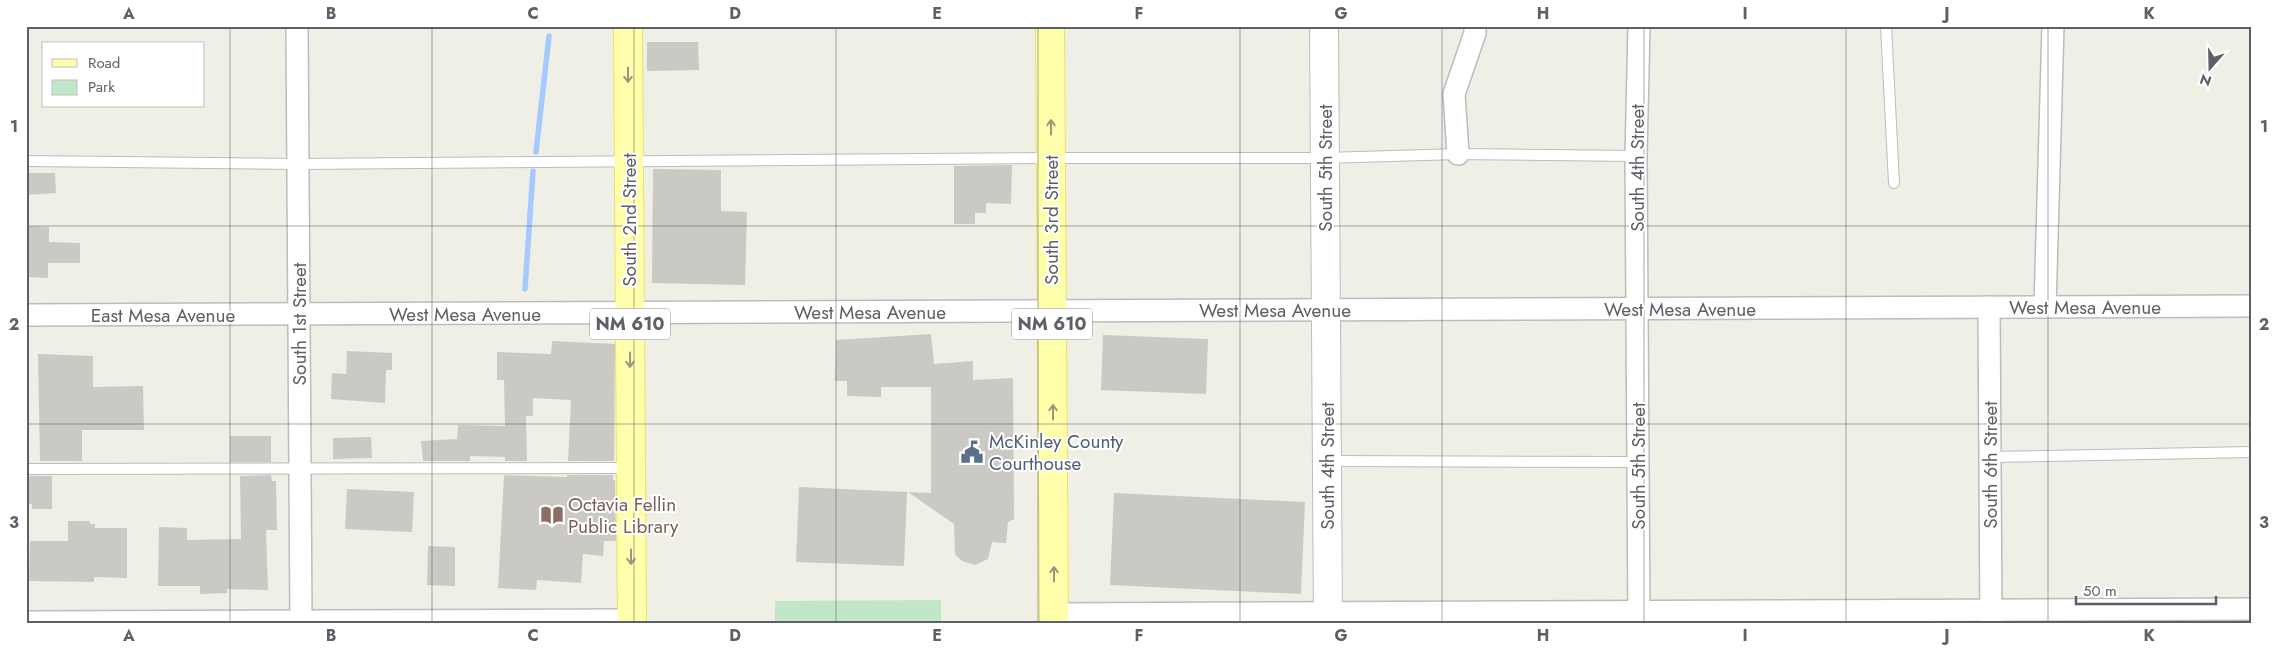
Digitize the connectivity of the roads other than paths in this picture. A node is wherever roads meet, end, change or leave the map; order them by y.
1 (297, 26) edge
2 (628, 26) edge
3 (1050, 26) edge
4 (1324, 26) edge
5 (1475, 26) edge
6 (1639, 26) edge
7 (1886, 26) edge
8 (2053, 26) edge
9 (1458, 154) junction
10 (1636, 156) junction
11 (1051, 158) junction
12 (1325, 158) junction
13 (26, 162) edge
14 (629, 162) junction
15 (298, 164) junction
16 (1894, 183) dead end
17 (2252, 306) edge
18 (1989, 307) junction
19 (2045, 307) junction
20 (1637, 309) junction
21 (1326, 310) junction
22 (1052, 311) junction
23 (630, 313) junction
24 (299, 314) junction
25 (26, 315) edge
26 (2252, 452) edge
27 (1990, 457) junction
28 (1327, 461) junction
29 (1638, 462) junction
30 (631, 468) junction
31 (26, 469) edge
32 (300, 470) junction
33 (2252, 609) edge
34 (1639, 617) edge
35 (1991, 617) edge
36 (1328, 618) edge
37 (1054, 619) edge
38 (632, 621) edge
39 (26, 622) edge
40 (301, 622) edge

1 - 15 street, South 1st Street
2 -> 14 main road, South 2nd Street / NM 610
11 -> 3 main road, South 3rd Street / NM 610
4 - 12 street, South 5th Street
5 - 9 street
6 - 10 street, South 4th Street
7 - 16 lane
8 - 19 street
9 - 10 lane
9 - 12 lane
10 - 20 street, South 4th Street
11 - 12 lane
11 - 14 lane
11 - 22 main road, South 3rd Street / NM 610
12 - 21 street, South 5th Street
13 - 15 lane
14 - 15 lane
14 - 23 main road, South 2nd Street / NM 610
15 - 24 street, South 1st Street
17 - 19 street, West Mesa Avenue
18 - 19 street, West Mesa Avenue
18 - 20 street, West Mesa Avenue
18 - 27 street, South 6th Street
20 - 21 street, West Mesa Avenue
20 - 29 street, South 5th Street
21 - 22 street, West Mesa Avenue
21 - 28 street, South 4th Street
22 - 23 street, West Mesa Avenue
37 -> 22 main road, South 3rd Street / NM 610
23 - 24 street, West Mesa Avenue
23 -> 30 main road, South 2nd Street / NM 610
24 - 25 street, East Mesa Avenue
24 - 32 street, South 1st Street
26 - 27 lane
27 - 35 street, South 6th Street
28 - 29 lane
28 - 36 street, South 4th Street
29 - 34 street, South 5th Street
30 - 32 lane
30 -> 38 main road, South 2nd Street / NM 610
31 - 32 lane
32 - 40 street, South 1st Street
33 - 35 street
34 - 35 street
34 - 36 street
36 - 37 street
38 - 40 street
39 - 40 street

